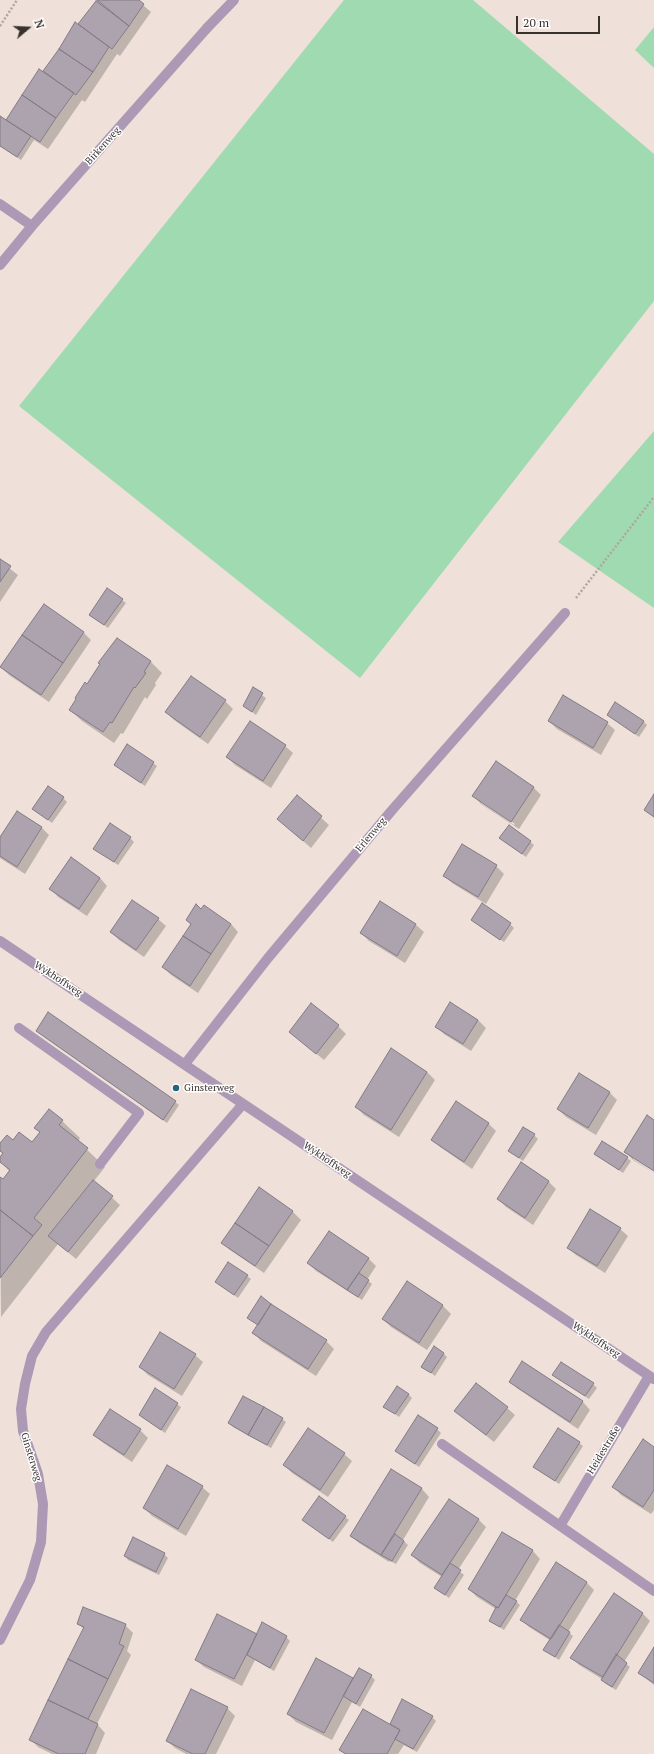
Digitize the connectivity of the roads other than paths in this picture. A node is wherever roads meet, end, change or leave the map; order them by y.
1 (234, 0) edge
2 (0, 204) edge
3 (32, 226) junction
4 (0, 265) edge
5 (565, 613) road end
6 (0, 941) edge
7 (19, 1028) dead end
8 (185, 1064) junction
9 (243, 1104) junction
10 (100, 1164) dead end
11 (652, 1377) edge
12 (442, 1444) dead end
13 (560, 1526) junction
14 (654, 1591) edge
15 (0, 1640) edge

1 - 3 street, Birkenweg
2 - 3 street
3 - 4 street, Birkenweg
5 - 8 street, Erlenweg
6 - 8 street, Wykhoffweg
7 - 10 street
8 - 9 street, Wykhoffweg
9 - 11 street, Wykhoffweg
9 - 15 street, Ginsterweg
11 - 13 street, Heidestraße
12 - 13 street
13 - 14 street

